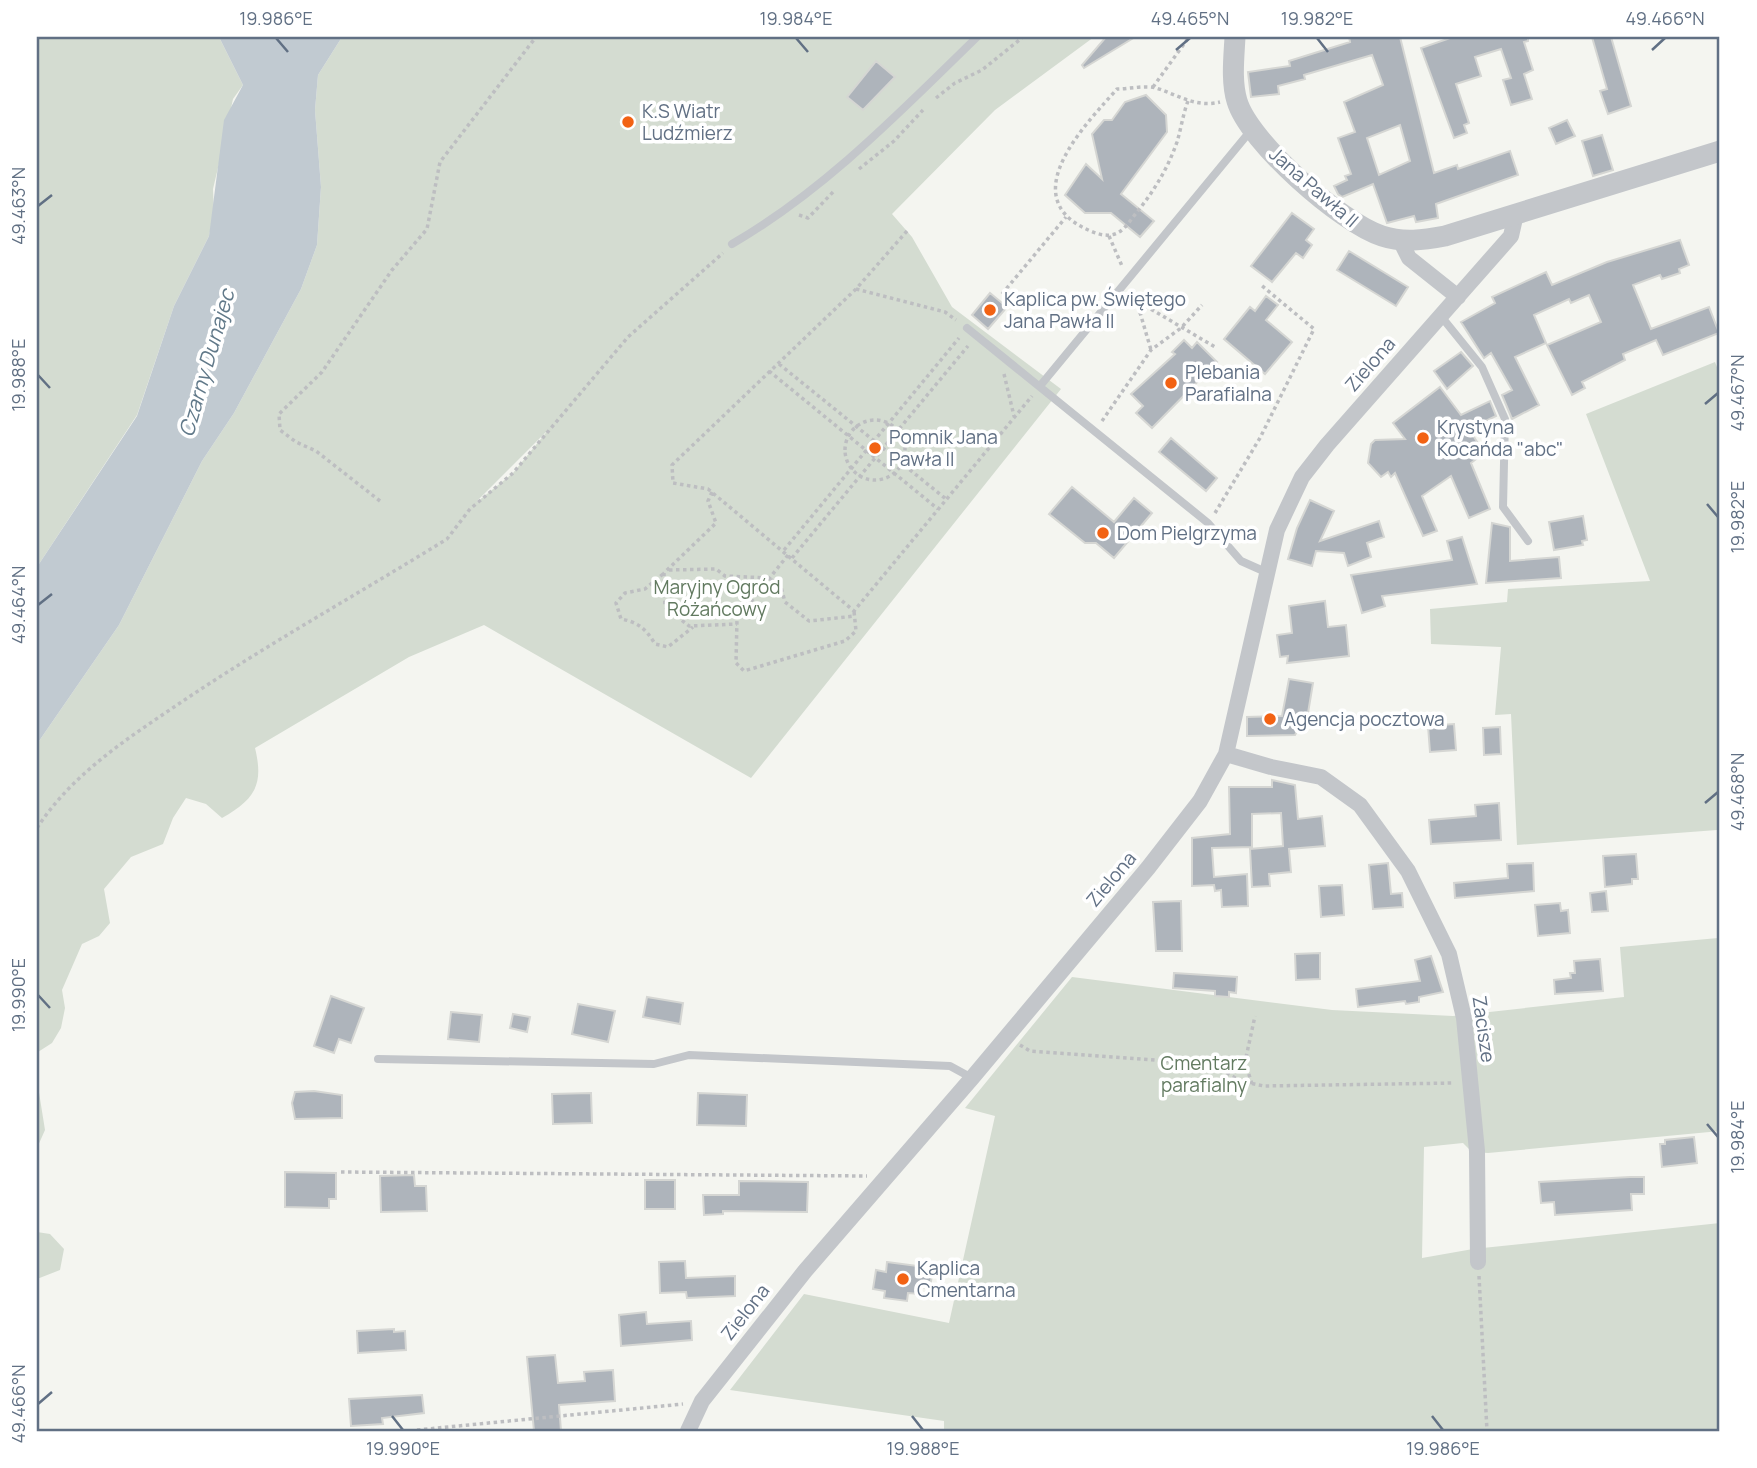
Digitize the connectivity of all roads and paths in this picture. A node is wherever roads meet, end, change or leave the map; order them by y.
1 (536, 37) edge
2 (976, 37) edge
3 (1023, 37) edge
4 (1189, 37) edge
5 (1235, 37) edge
6 (1153, 87) junction
7 (1236, 99) junction
8 (1188, 101) junction
9 (1252, 128) junction
10 (1720, 151) edge
11 (857, 171) dead end
12 (839, 186) dead end
13 (789, 208) junction
14 (1516, 214) junction
15 (1066, 217) junction
16 (908, 231) dead end
17 (1400, 240) junction
18 (732, 244) joint
19 (1261, 285) dead end
20 (856, 289) junction
21 (1002, 294) dead end
22 (1458, 296) junction
23 (1139, 302) dead end
24 (1202, 305) dead end
25 (1440, 315) junction
26 (967, 328) junction
27 (1181, 328) junction
28 (976, 336) junction
29 (1215, 347) dead end
30 (1000, 358) junction
31 (778, 363) junction
32 (769, 371) junction
33 (1041, 386) junction
34 (1014, 416) junction
35 (888, 422) junction
36 (856, 426) junction
37 (898, 430) junction
38 (1096, 430) junction
39 (848, 435) junction
40 (873, 440) junction
41 (883, 448) junction
42 (866, 450) junction
43 (875, 457) junction
44 (902, 463) junction
45 (851, 468) junction
46 (894, 473) junction
47 (860, 476) junction
48 (712, 492) junction
49 (946, 499) junction
50 (380, 500) dead end
51 (938, 509) junction
52 (1208, 523) junction
53 (1528, 541) dead end
54 (783, 551) junction
55 (790, 556) junction
56 (666, 572) junction
57 (1268, 573) junction
58 (769, 578) junction
59 (855, 614) junction
60 (737, 624) junction
61 (695, 625) junction
62 (1226, 754) junction
63 (37, 828) edge
64 (1255, 1016) dead end
65 (1019, 1044) dead end
66 (378, 1059) dead end
67 (972, 1078) junction
68 (1460, 1083) dead end
69 (1252, 1084) junction
70 (341, 1172) dead end
71 (889, 1176) junction
72 (1478, 1262) joint
73 (702, 1401) junction
74 (416, 1430) edge
75 (688, 1431) edge
76 (1487, 1431) edge

1 - 50 path
2 - 13 lane
3 - 11 path
4 - 6 path
5 - 7 street, Jana Pawła II
6 - 8 path
6 - 15 path
7 - 8 path
7 - 9 street, Jana Pawła II
8 - 15 path
9 - 17 street, Jana Pawła II
9 - 33 lane
10 - 14 street, Jana Pawła II
12 - 13 path
13 - 18 lane
14 - 17 street, Jana Pawła II
14 - 22 street, Zielona
15 - 21 path
16 - 20 path
17 - 22 street
18 - 63 path
19 - 52 path
20 - 26 path
20 - 31 path
22 - 25 street, Zielona
23 - 27 path
24 - 27 path
25 - 53 lane
25 - 57 street, Zielona
26 - 28 lane
26 - 35 path
27 - 29 path
27 - 38 path
28 - 30 lane
28 - 37 path
30 - 33 lane
30 - 34 path
31 - 32 path
31 - 36 path
32 - 39 path
32 - 48 path
33 - 34 path
33 - 38 lane
34 - 49 path
35 - 36 path
35 - 37 path
35 - 40 path
36 - 39 path
36 - 40 path
37 - 41 path
37 - 44 path
38 - 52 lane
39 - 42 path
39 - 45 path
40 - 41 path
40 - 42 path
41 - 43 path
41 - 44 path
42 - 43 path
42 - 45 path
43 - 46 path
43 - 47 path
44 - 46 path
44 - 49 path
45 - 47 path
45 - 54 path
46 - 47 path
46 - 51 path
47 - 55 path
48 - 54 path
48 - 56 path
49 - 51 path
51 - 59 path
52 - 57 lane
54 - 55 path
55 - 58 path
55 - 59 path
56 - 58 path
56 - 61 path
56 - 61 path
57 - 62 street, Zielona
58 - 59 path
58 - 60 path
59 - 60 path
60 - 61 path
62 - 67 street, Zielona
62 - 72 street, Zacisze
64 - 69 path
65 - 69 path
66 - 67 lane
67 - 71 street, Zielona
68 - 69 path
70 - 71 path
71 - 73 street, Zielona
72 - 76 path
73 - 74 path
73 - 75 street, Zielona

